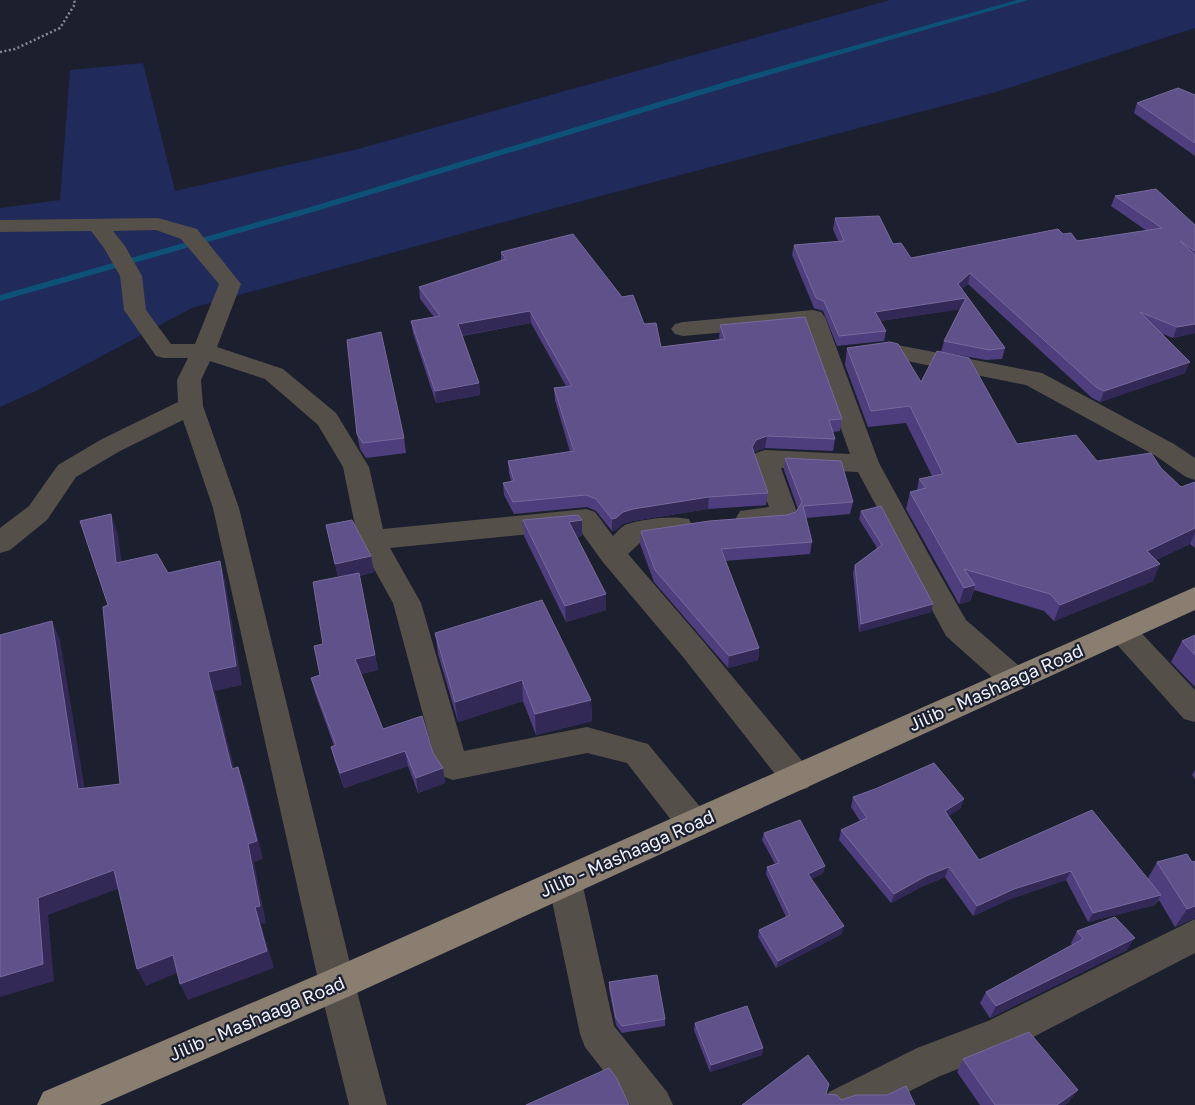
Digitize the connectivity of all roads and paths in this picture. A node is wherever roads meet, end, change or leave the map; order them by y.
1 (74, 0) edge
2 (0, 52) edge
3 (96, 225) junction
4 (0, 226) edge
5 (683, 329) dead end
6 (203, 351) junction
7 (828, 356) junction
8 (192, 406) junction
9 (866, 463) junction
10 (1195, 471) edge
11 (372, 540) junction
12 (0, 543) edge
13 (612, 554) junction
14 (1195, 598) edge
15 (1122, 631) junction
16 (1014, 680) junction
17 (1195, 710) edge
18 (797, 778) junction
19 (694, 824) junction
20 (565, 882) junction
21 (1195, 935) edge
22 (338, 984) junction
23 (56, 1105) edge
24 (368, 1105) edge
25 (654, 1105) edge
26 (842, 1105) edge

1 - 2 path
3 - 4 street
3 - 6 street
3 - 6 street
5 - 7 street
6 - 8 street
6 - 11 street
7 - 9 street
7 - 10 street
8 - 12 street
8 - 22 street
9 - 13 street
9 - 16 street
11 - 13 street
11 - 19 street
13 - 18 street
14 - 15 main road, Jilib - Mashaaga Road
15 - 16 main road, Jilib - Mashaaga Road
15 - 17 street
16 - 18 main road, Jilib - Mashaaga Road
18 - 19 main road, Jilib - Mashaaga Road
19 - 20 main road, Jilib - Mashaaga Road
20 - 22 main road, Jilib - Mashaaga Road
20 - 25 street
21 - 26 street
22 - 23 main road, Jilib - Mashaaga Road
22 - 24 street

